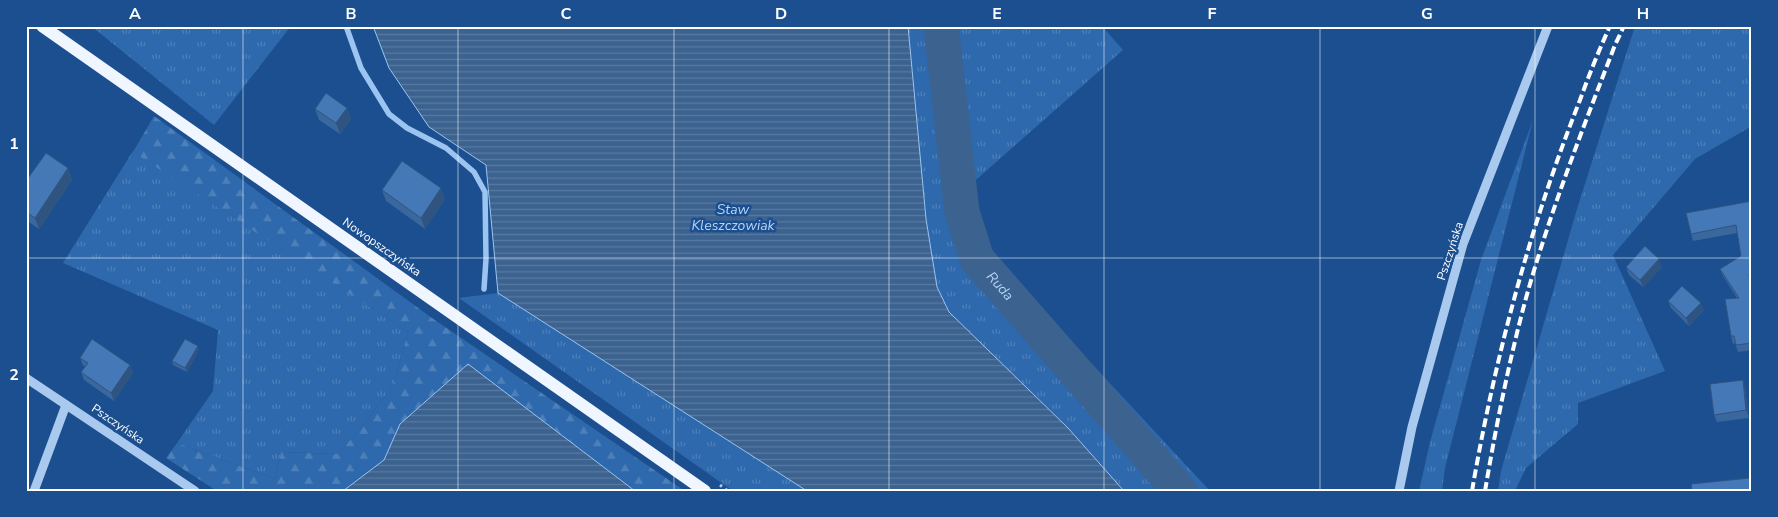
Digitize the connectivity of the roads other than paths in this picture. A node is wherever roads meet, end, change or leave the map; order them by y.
1 (42, 26) edge
2 (1548, 26) edge
3 (26, 378) edge
4 (66, 405) junction
5 (34, 491) edge
6 (195, 491) edge
7 (705, 491) edge
8 (1399, 491) edge

1 - 7 main road, Nowopszczyńska
2 - 8 street, Pszczyńska
3 - 4 street, Pszczyńska
4 - 5 street
4 - 6 street, Pszczyńska

